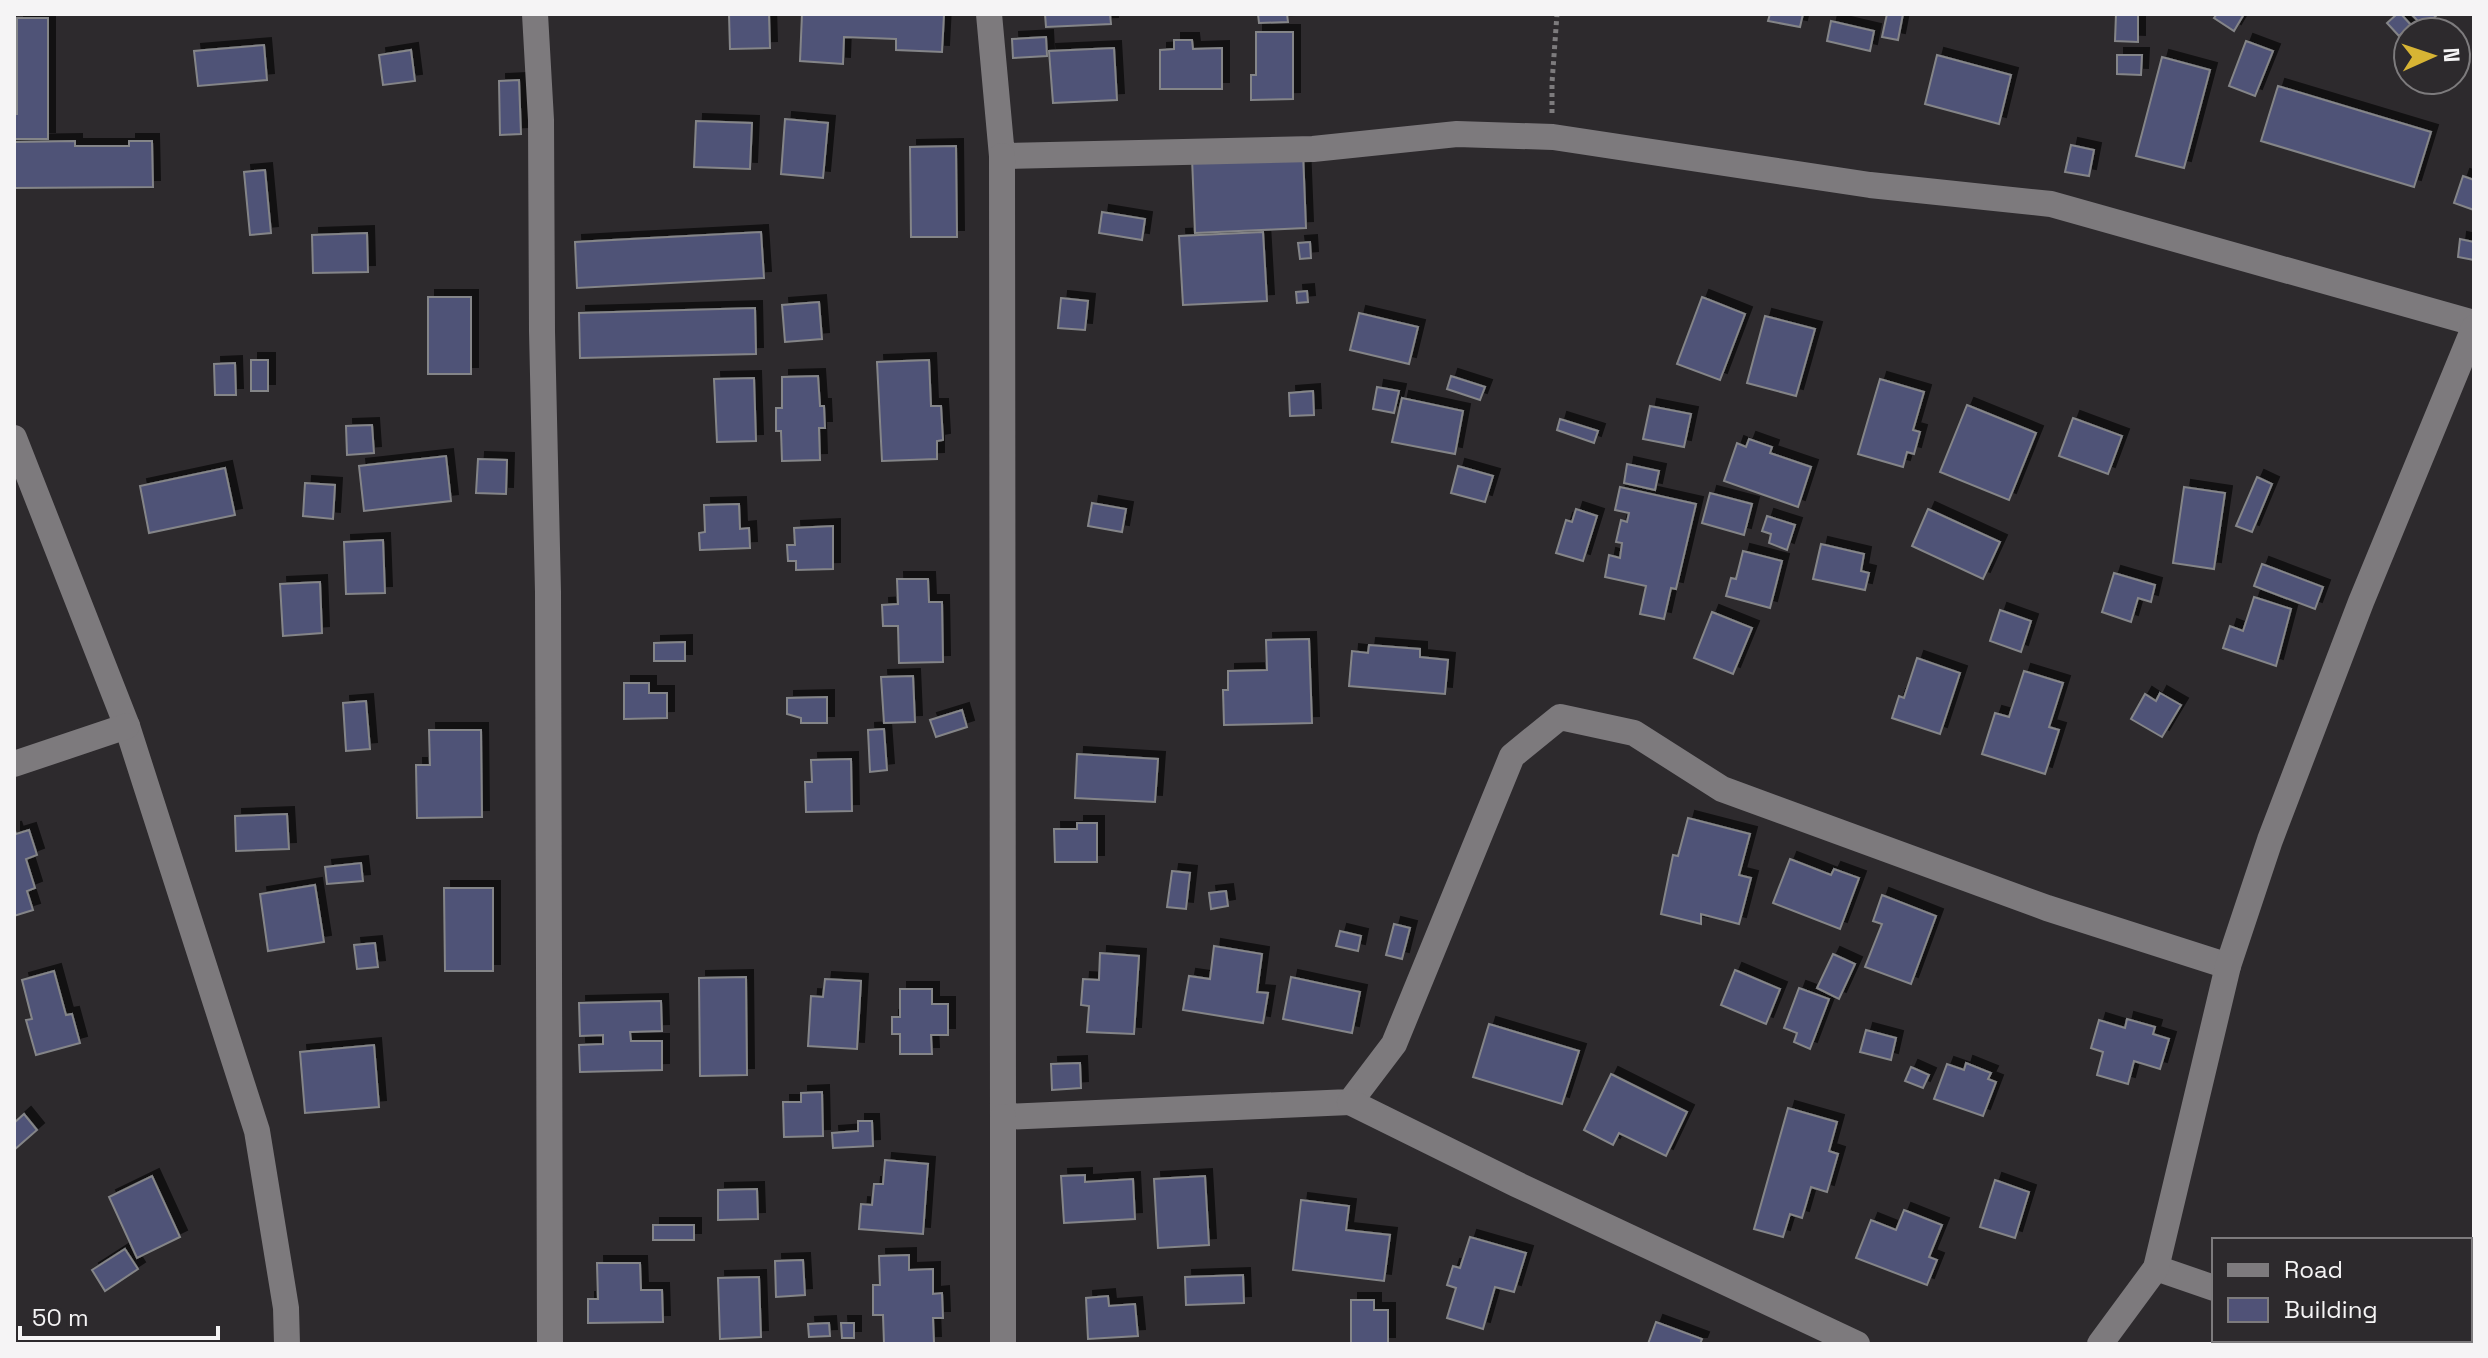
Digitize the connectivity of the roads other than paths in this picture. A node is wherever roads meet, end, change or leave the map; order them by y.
1 (535, 14) edge
2 (989, 14) edge
3 (1002, 156) junction
4 (2474, 325) edge
5 (14, 438) edge
6 (127, 726) junction
7 (14, 764) edge
8 (2228, 966) junction
9 (1350, 1102) junction
10 (1003, 1117) junction
11 (2156, 1268) junction
12 (2212, 1287) edge
13 (287, 1344) edge
14 (550, 1344) edge
15 (1003, 1344) edge
16 (1857, 1344) edge
17 (2100, 1344) edge

1 - 14 street
2 - 3 street
3 - 4 street
3 - 10 street
4 - 8 street
5 - 6 street
6 - 7 street
6 - 13 street
8 - 9 street
8 - 11 street
9 - 10 street
9 - 16 street
10 - 15 street
11 - 12 street
11 - 17 street

